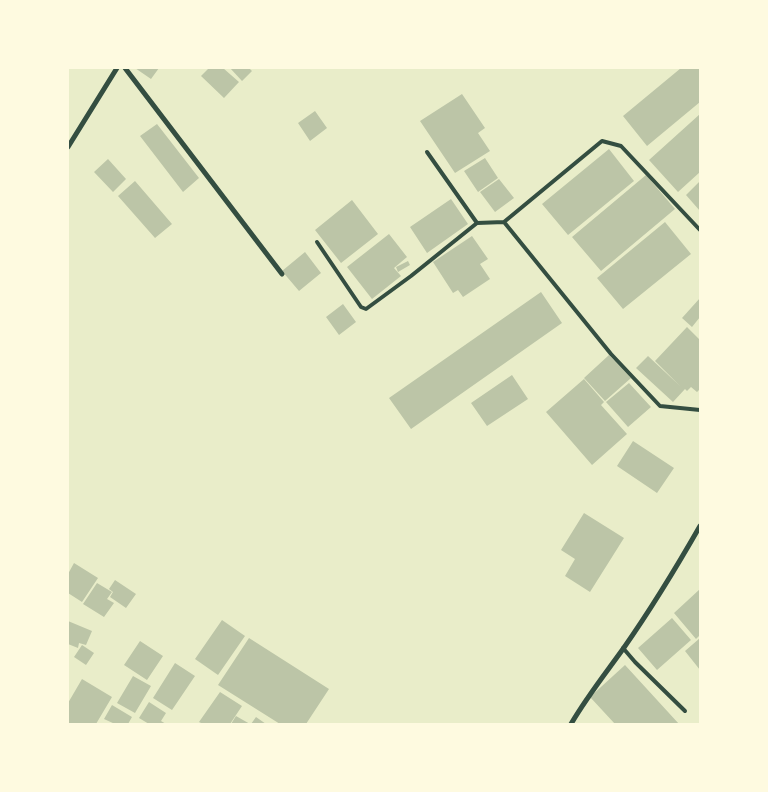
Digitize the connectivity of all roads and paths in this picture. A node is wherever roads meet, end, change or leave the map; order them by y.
1 (118, 68) edge
2 (125, 68) edge
3 (68, 147) edge
4 (427, 152) dead end
5 (504, 222) junction
6 (477, 223) junction
7 (700, 230) edge
8 (317, 242) dead end
9 (282, 274) dead end
10 (700, 410) edge
11 (700, 526) edge
12 (623, 648) junction
13 (685, 711) dead end
14 (571, 724) edge

1 - 3 street
2 - 9 street
4 - 6 lane
5 - 6 lane
5 - 7 lane
5 - 10 lane
6 - 8 lane
11 - 12 street
12 - 13 lane
12 - 14 street

